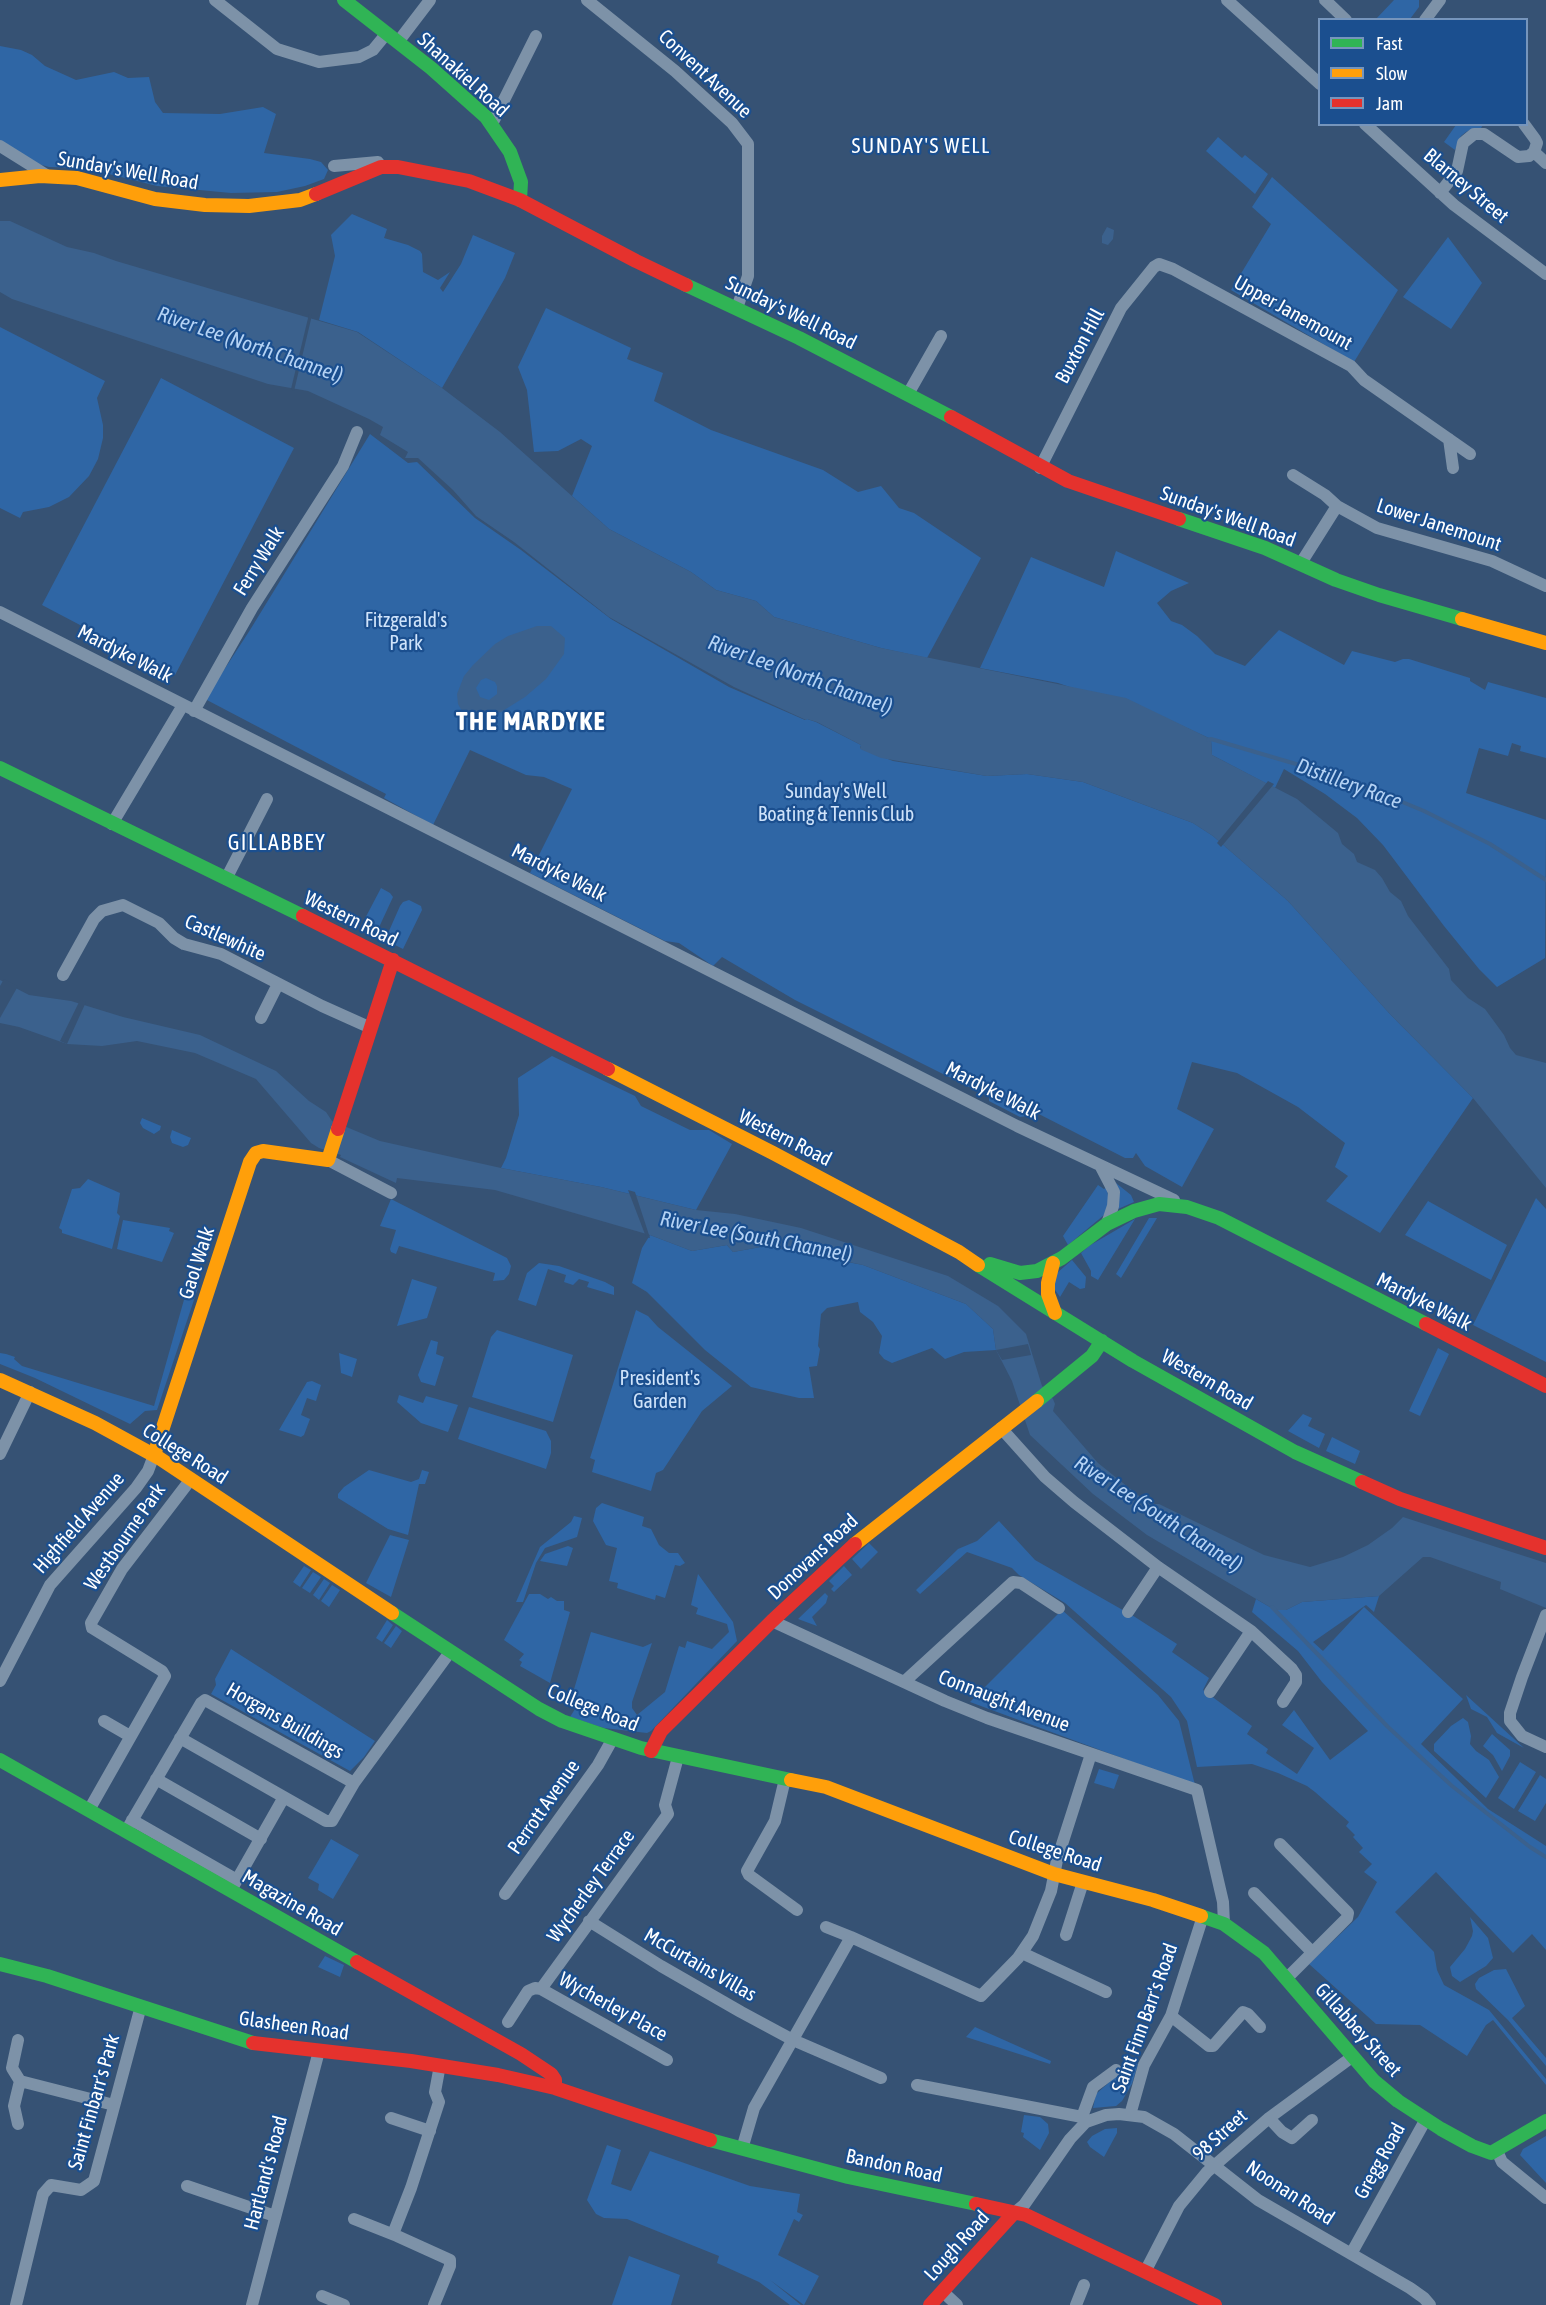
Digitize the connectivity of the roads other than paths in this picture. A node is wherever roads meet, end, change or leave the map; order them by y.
1 (214, 0) edge
2 (344, 0) edge
3 (430, 0) edge
4 (587, 0) edge
5 (1227, 0) edge
6 (1325, 0) edge
7 (1437, 1) edge
8 (1345, 18) edge
9 (1426, 18) edge
10 (537, 36) dead end
11 (393, 38) junction
12 (1318, 82) edge
13 (492, 124) junction
14 (1367, 126) edge
15 (1525, 126) edge
16 (0, 146) edge
17 (1533, 152) junction
18 (1546, 163) edge
19 (334, 166) dead end
20 (381, 167) junction
21 (49, 177) junction
22 (0, 180) edge
23 (1440, 193) junction
24 (520, 200) junction
25 (1173, 269) joint
26 (1546, 274) edge
27 (737, 308) junction
28 (941, 336) dead end
29 (908, 394) junction
30 (357, 432) dead end
31 (1449, 439) junction
32 (1470, 454) dead end
33 (1040, 468) junction
34 (1453, 468) dead end
35 (1293, 475) dead end
36 (1337, 506) junction
37 (1301, 563) junction
38 (1546, 586) edge
39 (0, 612) edge
40 (1546, 644) edge
41 (188, 708) junction
42 (0, 768) edge
43 (267, 799) dead end
44 (112, 824) junction
45 (226, 879) junction
46 (393, 960) junction
47 (63, 975) dead end
48 (278, 984) junction
49 (261, 1018) dead end
50 (370, 1028) junction
51 (329, 1156) junction
52 (1101, 1167) junction
53 (391, 1193) dead end
54 (1187, 1207) junction
55 (1107, 1224) junction
56 (959, 1252) junction
57 (1053, 1263) junction
58 (1055, 1313) junction
59 (1102, 1341) junction
60 (0, 1380) edge
61 (1546, 1386) edge
62 (30, 1392) junction
63 (1001, 1428) junction
64 (0, 1454) edge
65 (154, 1455) junction
66 (191, 1479) junction
67 (1546, 1548) edge
68 (1158, 1567) junction
69 (1059, 1608) dead end
70 (1128, 1612) dead end
71 (1546, 1615) edge
72 (772, 1621) junction
73 (1251, 1631) junction
74 (450, 1652) junction
75 (0, 1681) edge
76 (904, 1682) junction
77 (1210, 1692) dead end
78 (1283, 1702) dead end
79 (104, 1721) dead end
80 (130, 1736) junction
81 (180, 1738) junction
82 (612, 1740) junction
83 (1546, 1747) edge
84 (651, 1751) junction
85 (1091, 1754) junction
86 (678, 1757) junction
87 (0, 1760) edge
88 (156, 1779) junction
89 (785, 1779) junction
90 (354, 1783) junction
91 (284, 1797) junction
92 (89, 1810) junction
93 (129, 1826) junction
94 (261, 1839) junction
95 (1280, 1844) dead end
96 (1054, 1874) junction
97 (1083, 1882) junction
98 (234, 1885) junction
99 (1254, 1893) dead end
100 (505, 1894) dead end
101 (797, 1910) dead end
102 (1203, 1916) junction
103 (589, 1921) junction
104 (1224, 1924) junction
105 (826, 1927) dead end
106 (1066, 1935) dead end
107 (851, 1937) junction
108 (1312, 1952) junction
109 (1022, 1953) junction
110 (0, 1964) edge
111 (1287, 1978) junction
112 (541, 1989) junction
113 (1106, 1992) dead end
114 (141, 2007) junction
115 (1171, 2016) junction
116 (508, 2022) dead end
117 (1260, 2027) dead end
118 (18, 2040) dead end
119 (793, 2040) junction
120 (319, 2051) junction
121 (1352, 2057) junction
122 (667, 2060) dead end
123 (440, 2065) junction
124 (1116, 2070) dead end
125 (881, 2078) dead end
126 (20, 2080) junction
127 (917, 2085) dead end
128 (555, 2088) junction
129 (114, 2104) junction
130 (1130, 2115) junction
131 (391, 2118) dead end
132 (1269, 2118) junction
133 (1426, 2119) junction
134 (1084, 2120) junction
135 (1312, 2120) dead end
136 (1546, 2121) edge
137 (18, 2124) dead end
138 (430, 2131) junction
139 (742, 2149) junction
140 (1497, 2151) junction
141 (1214, 2165) junction
142 (187, 2186) dead end
143 (1546, 2198) edge
144 (1013, 2214) junction
145 (275, 2216) junction
146 (354, 2220) dead end
147 (393, 2234) junction
148 (1351, 2254) junction
149 (1146, 2270) junction
150 (1084, 2285) dead end
151 (943, 2292) junction
152 (322, 2296) dead end
153 (16, 2305) edge
154 (252, 2305) edge
155 (344, 2305) edge
156 (435, 2305) edge
157 (930, 2305) edge
158 (957, 2305) edge
159 (1076, 2305) edge
160 (1215, 2305) edge
161 (1430, 2305) edge

1 - 11 street
2 - 11 main road, Shanakiel Road
3 - 11 street
4 - 27 street, Convent Avenue
5 - 12 street
6 - 8 street
7 - 9 street
10 - 13 street
11 - 13 main road, Shanakiel Road
13 - 24 main road, Shanakiel Road
14 - 23 street, Blarney Street
15 - 17 street
16 - 21 street
17 - 18 street
17 - 23 street
19 - 20 street
20 - 21 main road, Sunday's Well Road
20 - 24 main road, Sunday's Well Road
21 - 22 main road, Sunday's Well Road
23 - 26 street, Blarney Street
24 - 27 main road, Sunday's Well Road
25 - 31 street, Upper Janemount
25 - 33 street, Buxton Hill
27 - 29 main road, Sunday's Well Road
28 - 29 street
29 - 33 main road, Sunday's Well Road
30 - 41 street, Ferry Walk
31 - 32 street, Upper Janemount
31 - 34 street
33 - 37 main road, Sunday's Well Road
35 - 36 street, Lower Janemount
36 - 37 street
36 - 38 street, Lower Janemount
37 - 40 main road, Sunday's Well Road
39 - 41 street, Mardyke Walk
41 - 44 street, Ferry Walk
41 - 52 street, Mardyke Walk
42 - 44 main road, Western Road
43 - 45 street
44 - 45 main road, Western Road
45 - 46 main road, Western Road
46 - 50 main road
46 - 56 main road, Western Road
47 - 48 street, Castlewhite
48 - 49 street
48 - 50 street, Castlewhite
50 - 51 main road
51 - 53 street, Gaol Walk
51 - 65 main road, Gaol Walk
52 - 54 street, Mardyke Walk
52 - 55 street
54 - 55 main road, Mardyke Walk
54 - 61 main road, Mardyke Walk
55 - 57 main road, Mardyke Walk
56 - 57 main road, Mardyke Walk
56 - 58 main road, Western Road
57 - 58 main road
58 - 59 main road, Western Road
59 - 63 main road, Donovans Road
59 - 67 main road, Western Road
60 - 62 main road, College Road
62 - 64 street
62 - 65 main road, College Road
63 - 68 street
63 - 72 main road, Donovans Road
65 - 66 main road, College Road
65 - 75 street, Highfield Avenue
66 - 74 main road, College Road
66 - 80 street, Westbourne Park
68 - 70 street
68 - 73 street
69 - 76 street, Connaught Avenue
71 - 83 street
72 - 76 street, Connaught Avenue
72 - 84 main road, Donovans Road
73 - 77 street
73 - 78 street
74 - 82 main road, College Road
74 - 90 street, Horgans Buildings
76 - 85 street, Connaught Avenue
79 - 80 street
80 - 92 street, Westbourne Park
81 - 88 street, Horgans Buildings
81 - 90 street, Horgans Buildings
81 - 91 street, Horgans Buildings
82 - 84 main road, College Road
82 - 100 street, Perrott Avenue
84 - 86 main road, College Road
85 - 96 street
85 - 104 street, Connaught Avenue
86 - 89 main road, College Road
86 - 103 street, Wycherley Terrace
87 - 92 main road, Magazine Road
88 - 93 street, Horgans Buildings
88 - 94 street
89 - 96 main road, College Road
89 - 101 street
90 - 91 street, Horgans Buildings
91 - 94 street
92 - 93 main road, Magazine Road
93 - 98 main road, Magazine Road
94 - 98 street
95 - 108 street
96 - 97 main road, College Road
96 - 109 street
97 - 102 main road, College Road
97 - 106 street
98 - 128 main road, Magazine Road
99 - 108 street
102 - 104 main road, Gillabbey Street
102 - 115 street, Saint Finn Barr's Road
103 - 112 street, Wycherley Terrace
103 - 119 street, McCurtains Villas
104 - 111 main road, Gillabbey Street
105 - 107 street
107 - 109 street
107 - 119 street
108 - 111 street
109 - 113 street
110 - 114 main road, Glasheen Road
111 - 121 main road, Gillabbey Street
112 - 116 street, Wycherley Terrace
112 - 122 street, Wycherley Place
114 - 120 main road, Glasheen Road
114 - 129 street, Saint Finbarr's Park
115 - 117 street
115 - 130 street, Saint Finn Barr's Road
118 - 126 street
119 - 125 street, McCurtains Villas
119 - 139 street
120 - 123 main road, Glasheen Road
120 - 145 street, Hartland's Road
121 - 132 street, 98 Street
121 - 133 main road, Gillabbey Street
123 - 128 main road, Glasheen Road
123 - 138 street
124 - 134 street
126 - 129 street
126 - 137 street
127 - 134 street
128 - 139 main road, Bandon Road
129 - 153 street, Saint Finbarr's Park
130 - 134 street, Saint Finn Barr's Road
130 - 141 street, Noonan Road
131 - 138 street
132 - 135 street
132 - 141 street, 98 Street
133 - 140 main road, Gillabbey Street
133 - 148 street, Gregg Road
134 - 144 street
136 - 140 main road
138 - 147 street
139 - 144 main road, Bandon Road
140 - 143 street
141 - 148 street, Noonan Road
141 - 149 street, 98 Street
142 - 145 street
144 - 149 main road, Bandon Road
144 - 151 main road, Lough Road
145 - 154 street, Hartland's Road
146 - 147 street
147 - 156 street
148 - 161 street, Noonan Road
149 - 160 main road, Bandon Road
150 - 159 street
151 - 157 main road, Lough Road
151 - 158 street
152 - 155 street

